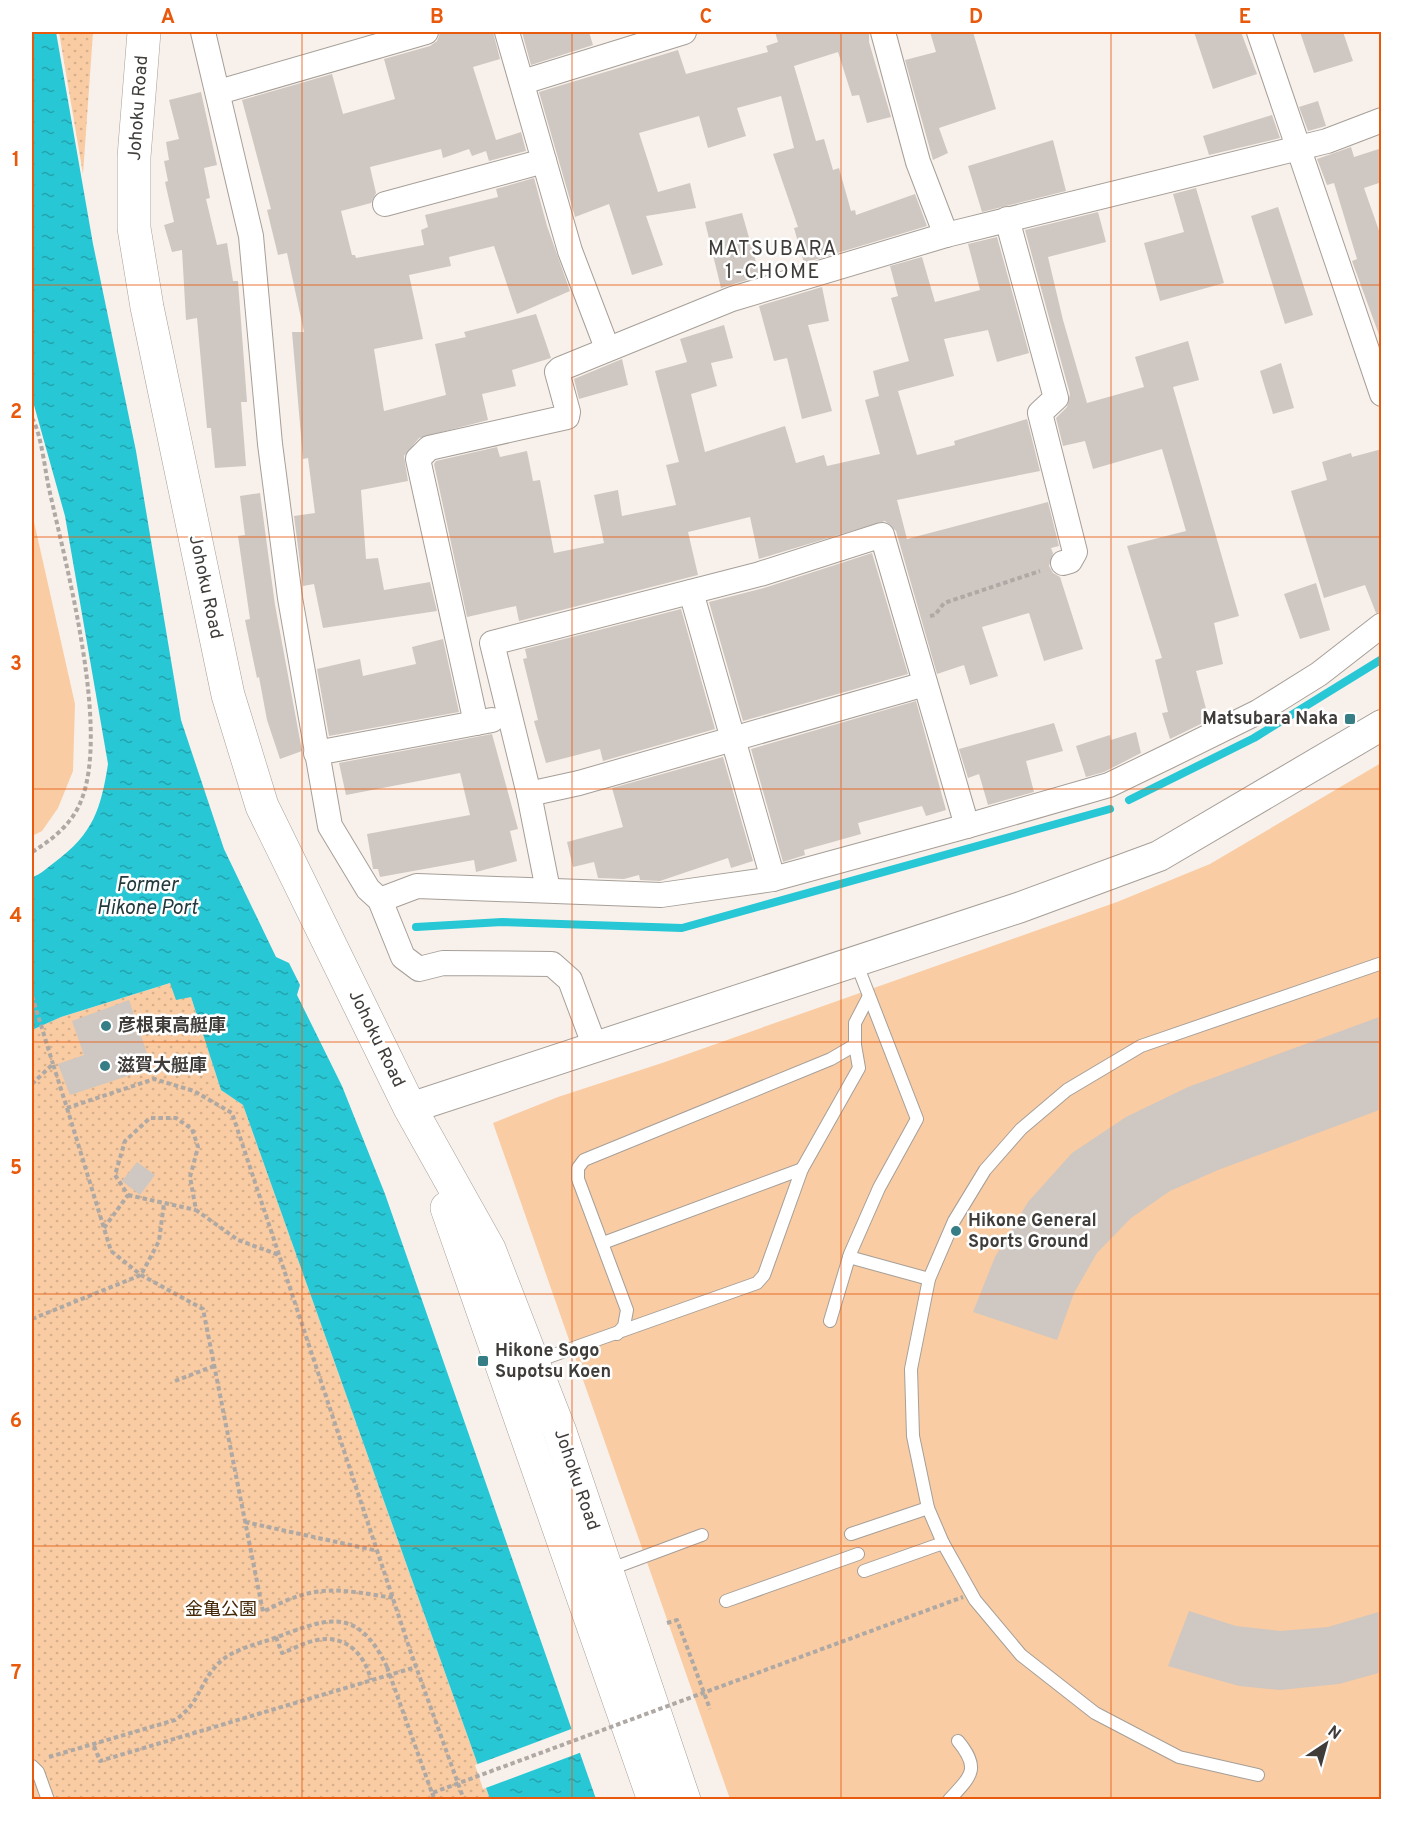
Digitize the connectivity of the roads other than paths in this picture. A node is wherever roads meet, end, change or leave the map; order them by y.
1 (144, 32) edge
2 (203, 32) edge
3 (426, 32) edge
4 (507, 32) edge
5 (684, 32) edge
6 (883, 32) edge
7 (1260, 32) edge
8 (523, 82) junction
9 (219, 92) junction
10 (1382, 120) edge
11 (1297, 146) junction
12 (544, 161) junction
13 (386, 204) dead end
14 (1007, 219) junction
15 (946, 235) junction
16 (607, 348) junction
17 (1382, 394) edge
18 (1062, 563) road end
19 (691, 592) junction
20 (1382, 625) edge
21 (925, 684) junction
22 (509, 717) junction
23 (476, 723) junction
24 (1382, 725) edge
25 (733, 739) junction
26 (316, 753) junction
27 (529, 794) junction
28 (967, 826) junction
29 (773, 879) junction
30 (548, 890) junction
31 (380, 900) junction
32 (855, 961) junction
33 (1382, 963) edge
34 (868, 998) junction
35 (855, 1045) junction
36 (595, 1047) junction
37 (410, 1108) junction
38 (802, 1169) junction
39 (603, 1243) junction
40 (849, 1257) junction
41 (929, 1279) junction
42 (830, 1321) dead end
43 (617, 1334) junction
44 (533, 1363) junction
45 (928, 1508) junction
46 (851, 1534) dead end
47 (702, 1535) dead end
48 (942, 1543) junction
49 (858, 1554) dead end
50 (607, 1570) junction
51 (864, 1571) dead end
52 (726, 1601) dead end
53 (958, 1741) dead end
54 (36, 1762) edge
55 (1258, 1775) dead end
56 (48, 1800) edge
57 (654, 1800) edge
58 (684, 1800) edge
59 (949, 1800) edge

1 - 37 main road, Johoku Road
2 - 9 street
3 - 9 street
4 - 8 street
5 - 8 street
6 - 15 street
7 - 11 street
8 - 12 street
9 - 26 street
10 - 11 street
11 - 14 street
11 - 17 street
12 - 13 street
12 - 16 street
14 - 15 street
14 - 18 street
15 - 16 street
16 - 23 street
19 - 21 street
19 - 22 street
19 - 25 street
20 - 28 street
21 - 25 street
21 - 28 street
22 - 23 street
22 - 27 street
23 - 26 street
24 - 32 street
25 - 27 street
25 - 29 street
26 - 31 street
27 - 30 street
28 - 29 street
29 - 30 street
30 - 31 street
31 - 36 street
32 - 34 lane
32 - 36 street
33 - 41 lane
34 - 35 lane
34 - 40 lane
35 - 38 lane
35 - 39 lane
36 - 37 street
37 - 44 main road, Johoku Road
37 - 57 main road, Johoku Road
38 - 39 lane
38 - 43 lane
39 - 43 lane
40 - 41 lane
40 - 42 lane
41 - 45 lane
43 - 44 lane
44 - 50 main road, Johoku Road
45 - 46 lane
45 - 48 lane
47 - 50 lane
48 - 51 lane
48 - 55 lane
49 - 52 lane
50 - 58 main road, Johoku Road
53 - 59 lane
54 - 56 lane

